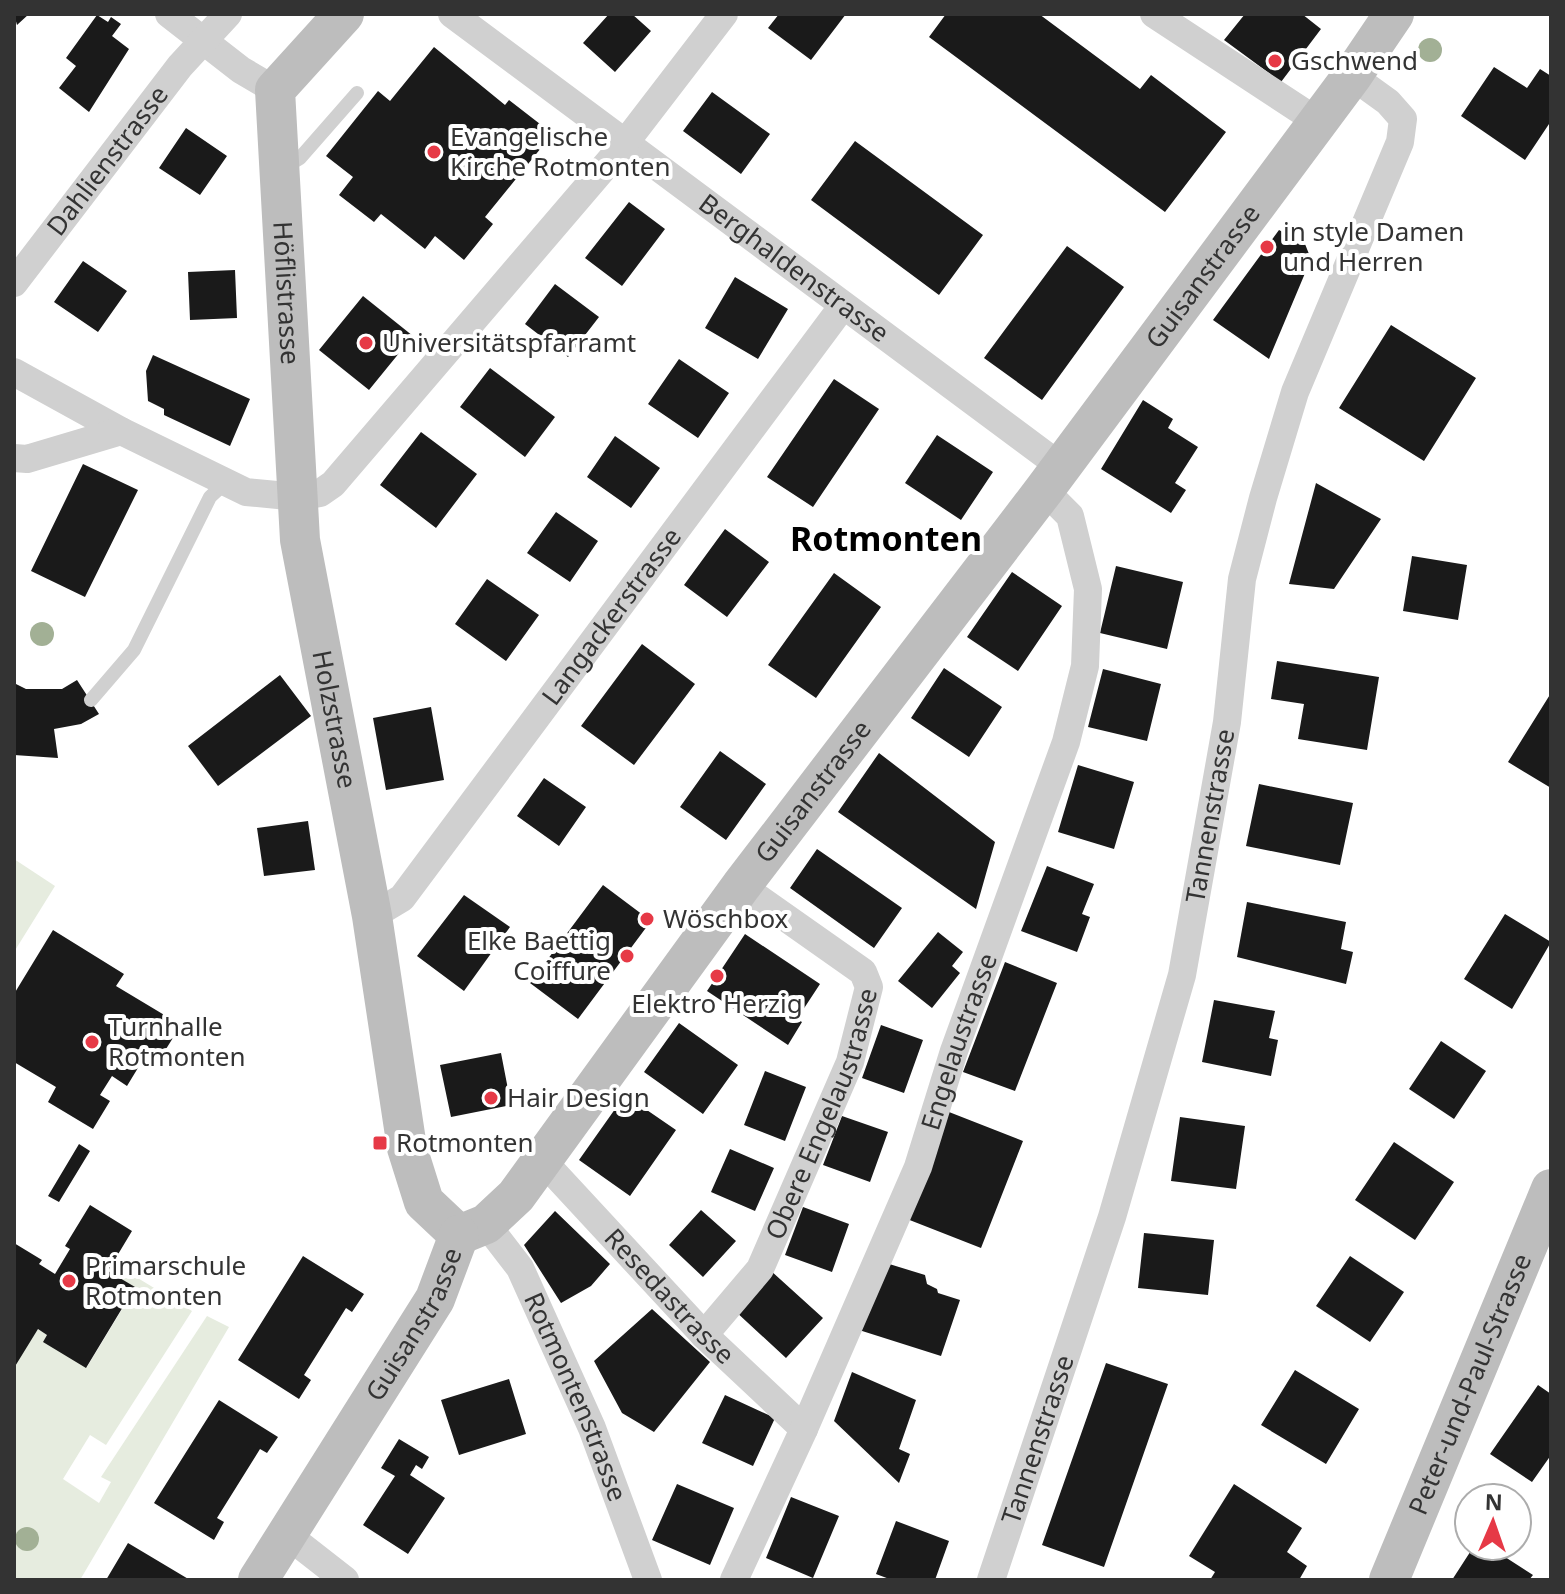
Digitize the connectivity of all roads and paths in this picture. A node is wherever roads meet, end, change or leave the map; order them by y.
1 (169, 14) edge
2 (228, 14) edge
3 (344, 14) edge
4 (452, 14) edge
5 (724, 14) edge
6 (1154, 14) edge
7 (1394, 14) edge
8 (205, 40) junction
9 (1352, 76) junction
10 (275, 90) junction
11 (357, 93) dead end
12 (1317, 121) junction
13 (625, 143) junction
14 (278, 171) junction
15 (14, 283) edge
16 (842, 307) junction
17 (14, 372) edge
18 (121, 431) junction
19 (14, 458) edge
20 (1052, 478) junction
21 (225, 483) junction
22 (298, 497) junction
23 (91, 700) dead end
24 (741, 886) junction
25 (372, 916) junction
26 (541, 1159) junction
27 (1551, 1189) edge
28 (473, 1230) junction
29 (704, 1335) junction
30 (804, 1429) junction
31 (286, 1534) junction
32 (258, 1580) edge
33 (345, 1580) edge
34 (648, 1580) edge
35 (734, 1580) edge
36 (991, 1580) edge
37 (1389, 1580) edge

1 - 8 street
2 - 8 street, Dahlienstrasse
3 - 10 street
4 - 13 street, Berghaldenstrasse
5 - 13 street
6 - 12 street
7 - 9 street, Guisanstrasse
8 - 10 street
8 - 15 street, Dahlienstrasse
9 - 12 street, Guisanstrasse
9 - 36 street, Tannenstrasse
10 - 14 street, Höflistrasse
11 - 14 lane
12 - 20 street, Guisanstrasse
13 - 16 street, Berghaldenstrasse
13 - 22 street
14 - 22 street, Höflistrasse
16 - 20 street, Berghaldenstrasse
16 - 25 street, Langackerstrasse
17 - 18 street
18 - 19 street
18 - 21 street
20 - 24 street, Guisanstrasse
20 - 30 street, Engelaustrasse
21 - 22 street
21 - 23 lane
22 - 25 street, Holzstrasse
24 - 26 street, Guisanstrasse
24 - 29 street, Obere Engelaustrasse
25 - 28 street, Holzstrasse
26 - 28 street, Guisanstrasse
26 - 29 street, Resedastrasse
27 - 37 street, Peter-und-Paul-Strasse
28 - 31 street, Guisanstrasse
28 - 34 street, Rotmontenstrasse
29 - 30 street, Resedastrasse
30 - 35 street, Engelaustrasse
31 - 32 street, Guisanstrasse
31 - 33 street

